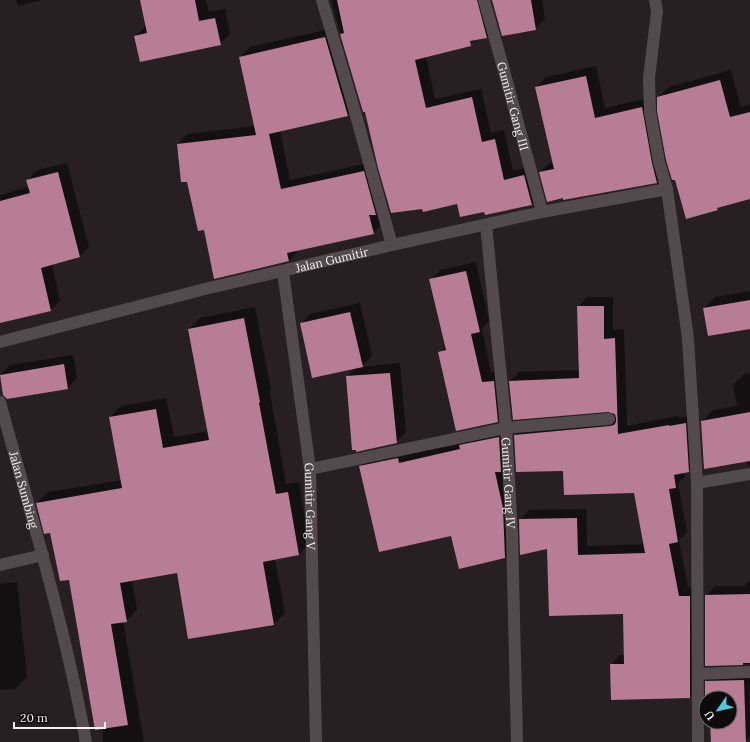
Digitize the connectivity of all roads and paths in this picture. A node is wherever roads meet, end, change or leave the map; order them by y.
1 (322, 0) edge
2 (484, 0) edge
3 (655, 0) edge
4 (667, 189) junction
5 (542, 212) junction
6 (486, 225) junction
7 (392, 245) junction
8 (283, 272) junction
9 (0, 342) edge
10 (0, 402) edge
11 (609, 419) dead end
12 (506, 428) junction
13 (310, 469) junction
14 (750, 474) edge
15 (697, 483) junction
16 (43, 555) junction
17 (0, 565) edge
18 (750, 672) edge
19 (698, 674) junction
20 (86, 742) edge
21 (316, 742) edge
22 (517, 742) edge
23 (698, 742) edge

1 - 7 street
2 - 5 street, Gumitir Gang III
3 - 4 street
4 - 5 street, Jalan Gumitir
4 - 15 street
5 - 6 street, Jalan Gumitir
6 - 7 street, Jalan Gumitir
6 - 12 street, Gumitir Gang IV
7 - 8 street, Jalan Gumitir
8 - 9 street, Jalan Gumitir
8 - 13 street, Gumitir Gang V
10 - 16 street, Jalan Sumbing
11 - 12 street
12 - 13 street
12 - 22 street, Gumitir Gang IV
13 - 21 street, Gumitir Gang V
14 - 15 street
15 - 19 street
16 - 17 street
16 - 20 street, Jalan Sumbing
18 - 19 street
19 - 23 street

